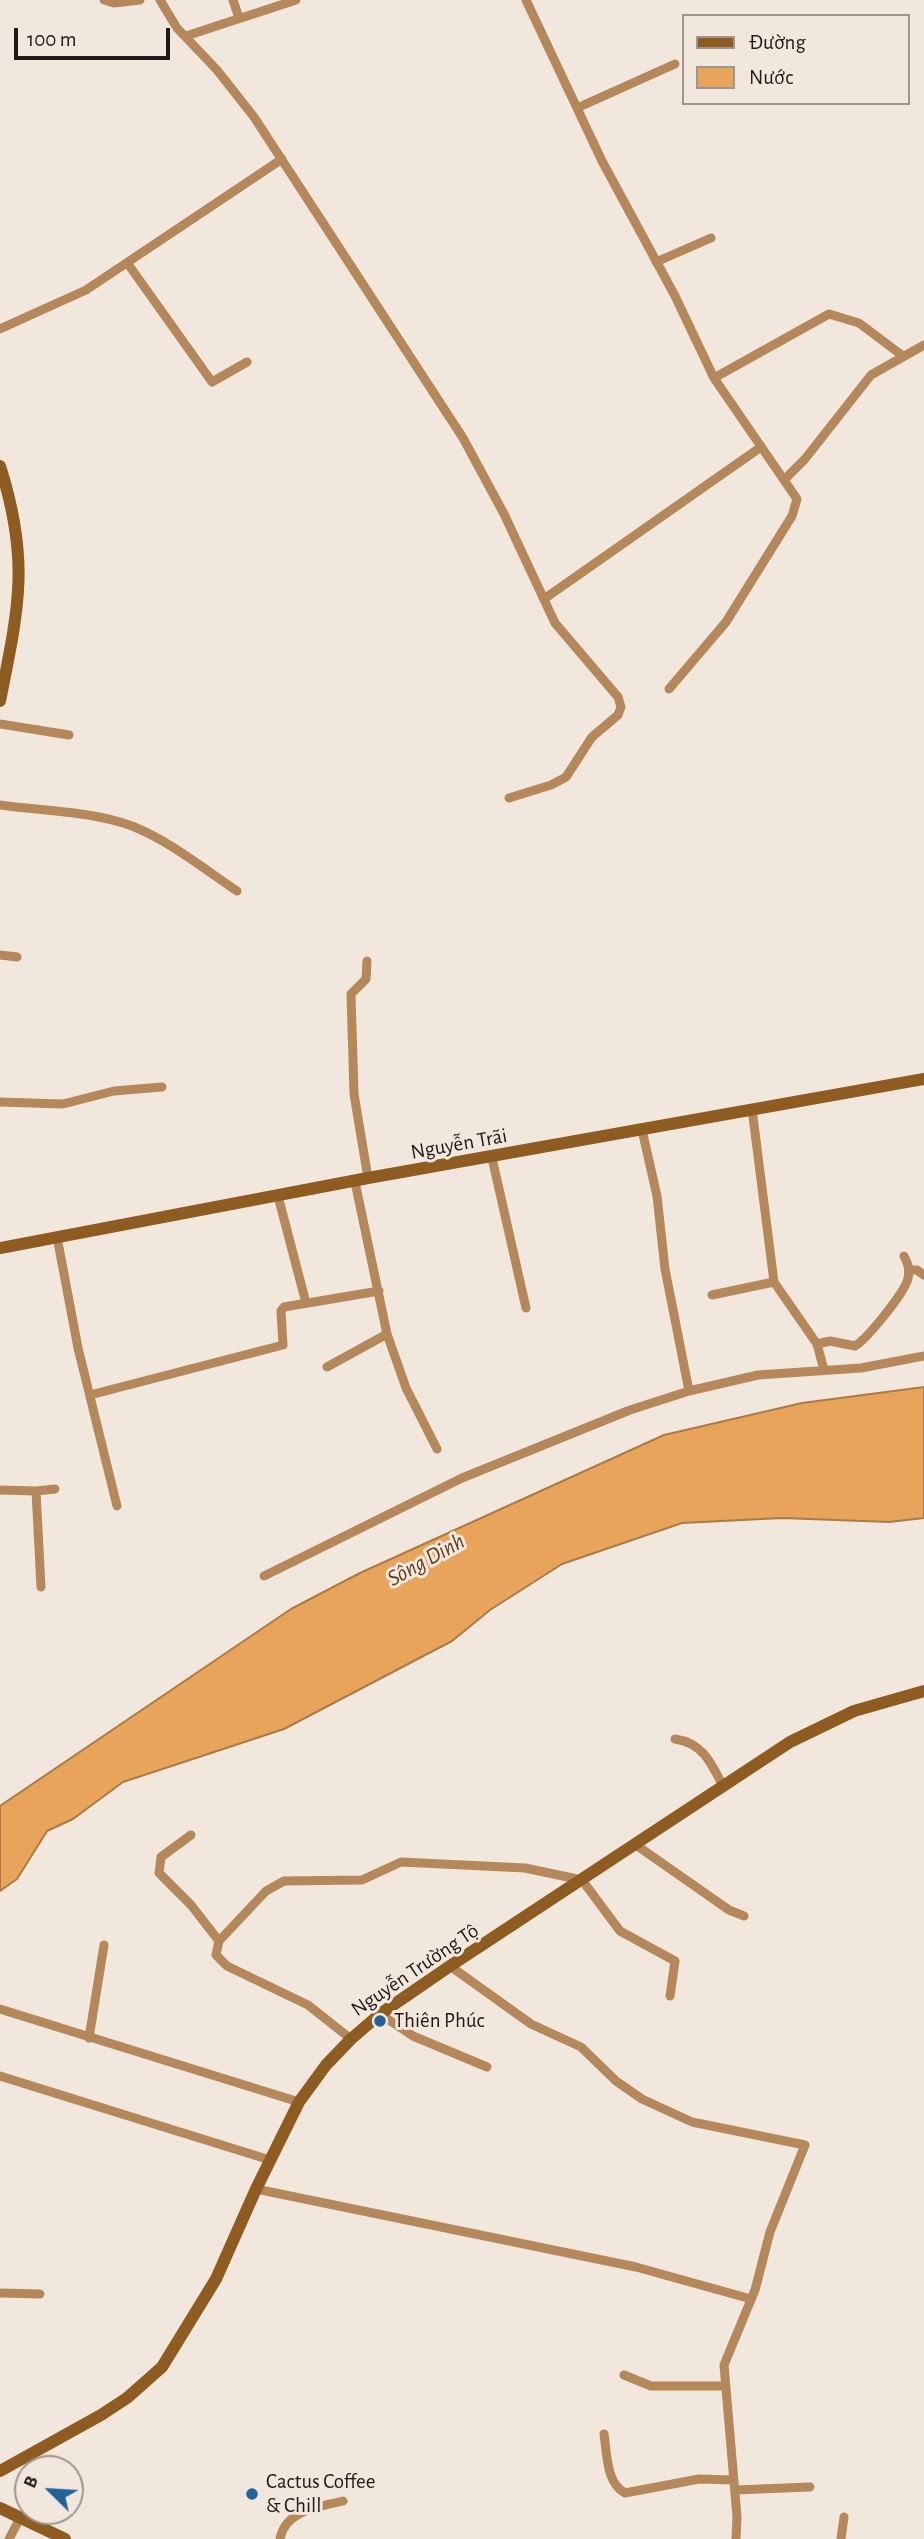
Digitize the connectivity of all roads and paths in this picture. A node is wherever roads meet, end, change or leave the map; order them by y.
1 (104, 0) edge
2 (140, 0) edge
3 (160, 0) edge
4 (233, 0) edge
5 (296, 0) edge
6 (526, 0) edge
7 (239, 18) junction
8 (186, 36) junction
9 (675, 64) dead end
10 (577, 108) junction
11 (282, 159) junction
12 (711, 238) dead end
13 (656, 262) junction
14 (128, 264) junction
15 (0, 329) edge
16 (924, 345) edge
17 (903, 356) junction
18 (247, 362) dead end
19 (714, 378) junction
20 (761, 447) junction
21 (0, 466) edge
22 (785, 479) junction
23 (544, 599) junction
24 (669, 689) dead end
25 (0, 701) edge
26 (0, 724) edge
27 (69, 735) dead end
28 (509, 797) dead end
29 (0, 805) edge
30 (237, 891) dead end
31 (0, 955) edge
32 (17, 957) dead end
33 (367, 961) dead end
34 (924, 1079) edge
35 (162, 1087) dead end
36 (0, 1102) edge
37 (752, 1109) junction
38 (642, 1130) junction
39 (492, 1158) junction
40 (368, 1178) junction
41 (355, 1182) junction
42 (278, 1196) junction
43 (57, 1237) junction
44 (0, 1248) edge
45 (904, 1256) dead end
46 (909, 1270) junction
47 (924, 1275) edge
48 (774, 1282) junction
49 (379, 1291) junction
50 (712, 1295) dead end
51 (306, 1303) junction
52 (526, 1308) dead end
53 (387, 1334) junction
54 (817, 1344) junction
55 (924, 1356) edge
56 (327, 1367) dead end
57 (824, 1370) junction
58 (689, 1391) junction
59 (90, 1395) junction
60 (437, 1449) dead end
61 (55, 1489) dead end
62 (0, 1490) edge
63 (36, 1491) junction
64 (117, 1506) dead end
65 (264, 1576) dead end
66 (41, 1587) dead end
67 (924, 1691) edge
68 (675, 1739) dead end
69 (723, 1786) junction
70 (191, 1835) dead end
71 (636, 1845) junction
72 (582, 1880) junction
73 (744, 1916) dead end
74 (219, 1941) junction
75 (104, 1945) dead end
76 (450, 1966) junction
77 (670, 1996) dead end
78 (0, 2009) edge
79 (380, 2014) junction
80 (89, 2038) junction
81 (351, 2039) junction
82 (487, 2067) dead end
83 (0, 2076) edge
84 (299, 2102) junction
85 (270, 2160) junction
86 (256, 2189) junction
87 (0, 2294) edge
88 (40, 2294) dead end
89 (751, 2299) junction
90 (624, 2375) dead end
91 (724, 2386) junction
92 (604, 2434) dead end
93 (0, 2471) edge
94 (734, 2485) junction
95 (810, 2487) dead end
96 (343, 2501) dead end
97 (844, 2517) dead end
98 (35, 2525) edge
99 (65, 2539) edge
100 (280, 2539) edge
101 (736, 2539) edge
102 (841, 2539) edge

1 - 2 street
3 - 8 street
4 - 7 street
5 - 7 street
6 - 10 street
7 - 8 street
8 - 11 street
9 - 10 street
10 - 13 street
11 - 14 street
11 - 23 street
12 - 13 street
13 - 19 street
14 - 15 street
14 - 18 street
16 - 17 street
17 - 19 street
17 - 22 street
19 - 20 street
20 - 22 street
20 - 23 street
21 - 25 main road
22 - 24 street
23 - 28 street
26 - 27 street
29 - 30 street
31 - 32 street
33 - 40 street
34 - 37 main road, Nguyễn Trãi
35 - 36 street
37 - 38 main road, Nguyễn Trãi
37 - 48 street
38 - 39 main road, Nguyễn Trãi
38 - 58 street
39 - 40 main road, Nguyễn Trãi
39 - 52 street
40 - 41 main road, Nguyễn Trãi
41 - 42 main road, Nguyễn Trãi
41 - 49 street
42 - 43 main road, Nguyễn Trãi
42 - 51 street
43 - 44 main road, Nguyễn Trãi
43 - 59 street
45 - 46 street
46 - 47 street
46 - 54 street
48 - 50 street
48 - 54 street
49 - 51 street
49 - 53 street
51 - 59 street
53 - 56 street
53 - 60 street
54 - 57 street
55 - 57 street
57 - 58 street
58 - 65 street
59 - 64 street
61 - 63 street
62 - 63 street
63 - 66 street
67 - 69 main road, Nguyễn Trường Tộ
68 - 69 street
69 - 71 main road, Nguyễn Trường Tộ
70 - 74 street
71 - 72 main road, Nguyễn Trường Tộ
71 - 73 street
72 - 74 street
72 - 76 main road, Nguyễn Trường Tộ
72 - 77 street
74 - 81 street
75 - 80 street
76 - 79 main road, Nguyễn Trường Tộ
76 - 89 street
78 - 80 street
79 - 81 main road, Nguyễn Trường Tộ
79 - 82 street
80 - 84 street
81 - 84 main road, Nguyễn Trường Tộ
83 - 85 street
84 - 85 main road, Nguyễn Trường Tộ
85 - 86 main road, Nguyễn Trường Tộ
86 - 89 street
86 - 93 main road, Nguyễn Trường Tộ
87 - 88 street
89 - 91 street
90 - 91 street
91 - 94 street
92 - 94 street
94 - 95 street
94 - 101 street
96 - 100 street
97 - 102 street
98 - 99 main road

